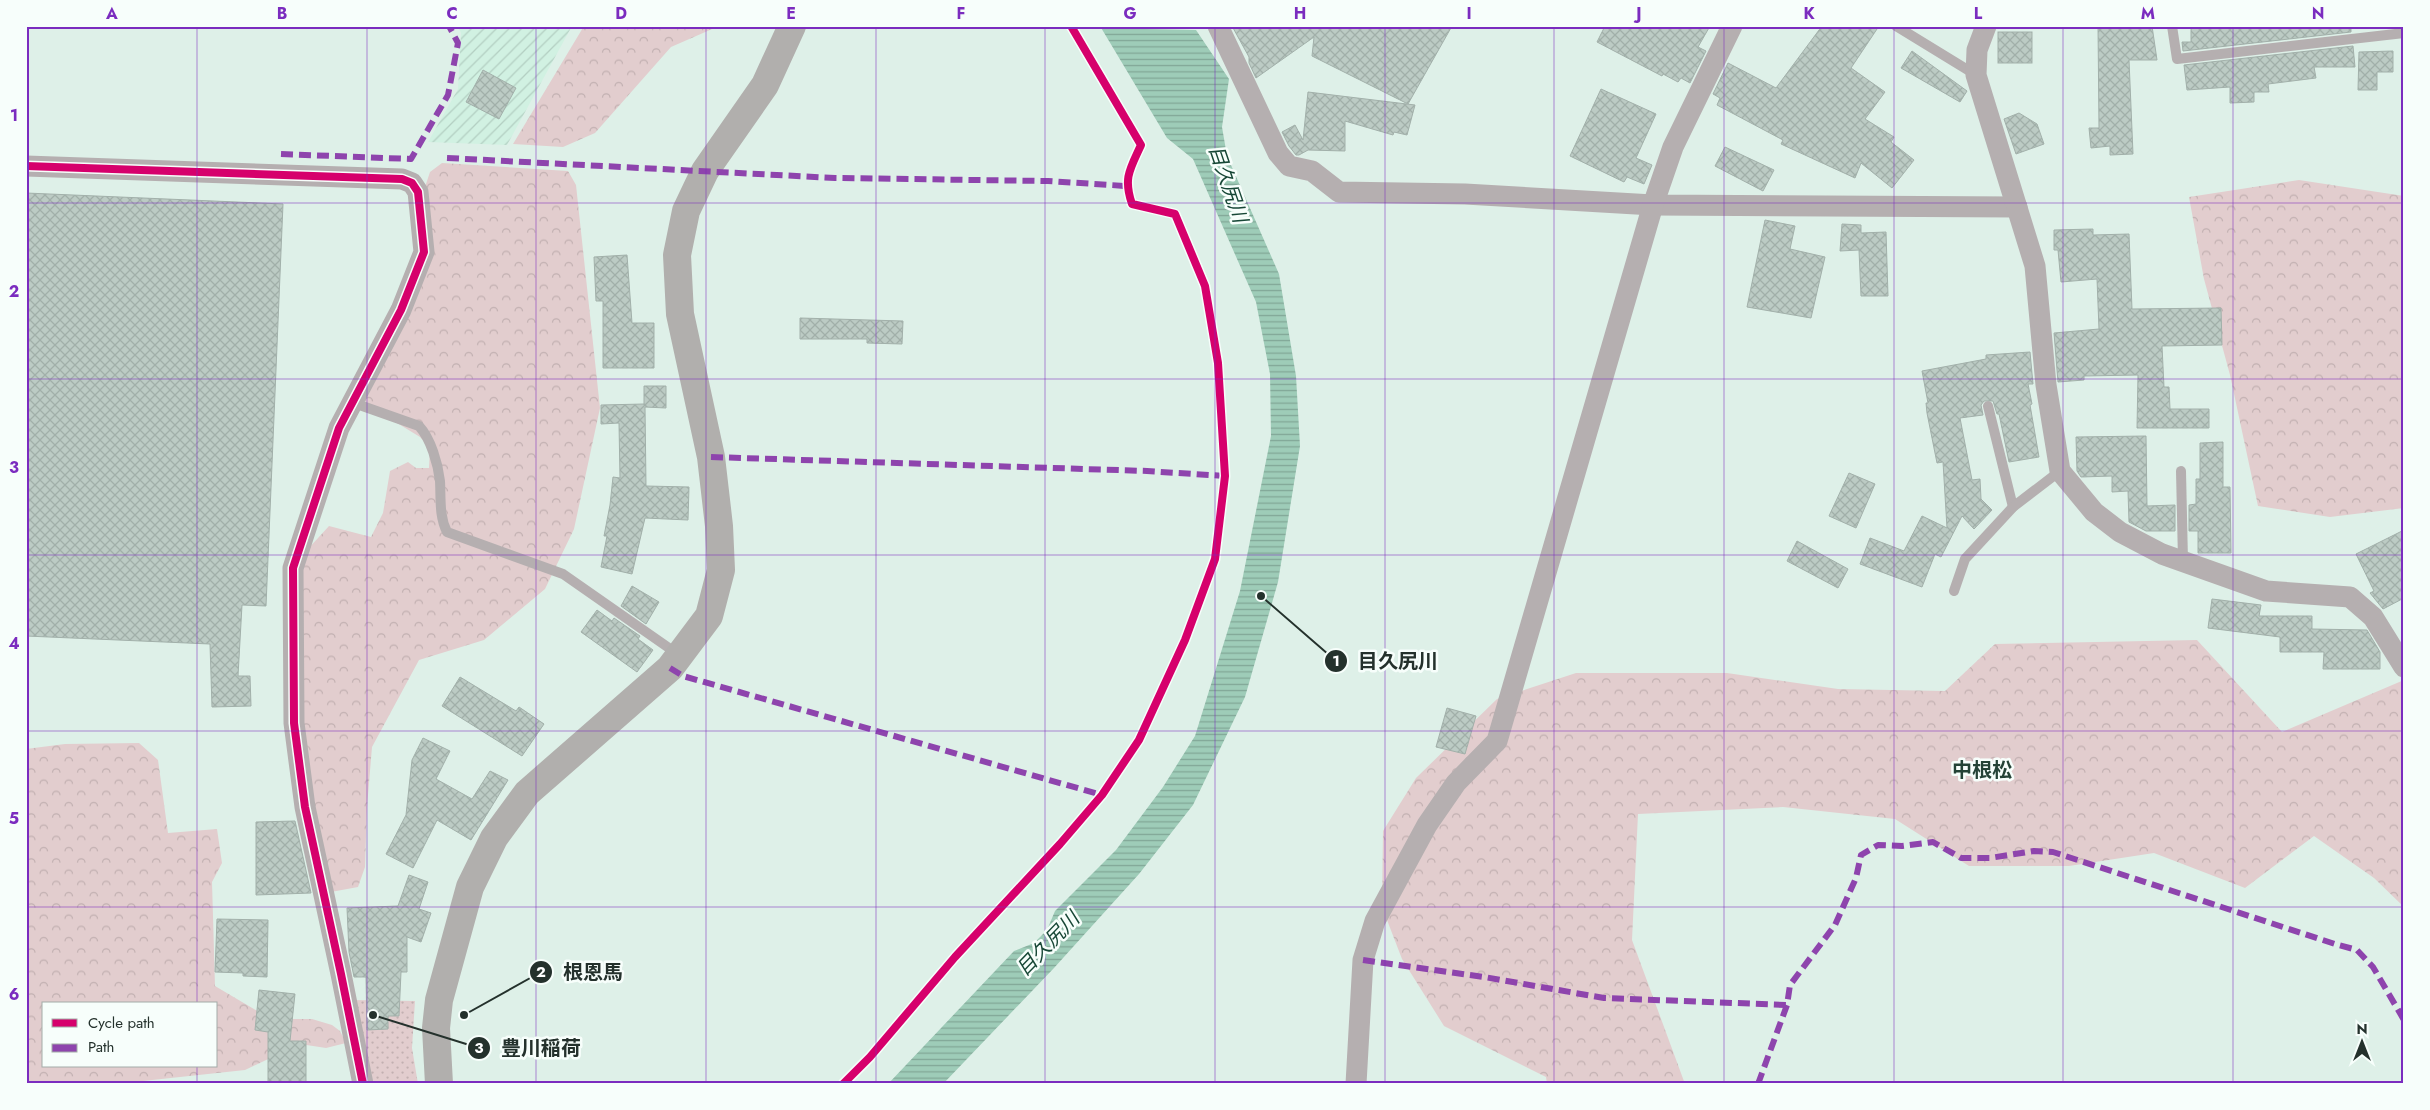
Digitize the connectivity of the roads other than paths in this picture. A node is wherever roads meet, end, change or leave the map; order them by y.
1 (792, 26) edge
2 (1218, 26) edge
3 (1732, 26) edge
4 (1896, 26) edge
5 (1986, 26) edge
6 (2172, 26) edge
7 (2404, 33) edge
8 (1976, 75) junction
9 (26, 166) edge
10 (1653, 204) junction
11 (2017, 206) junction
12 (351, 402) junction
13 (1988, 406) dead end
14 (2060, 471) junction
15 (2181, 472) dead end
16 (2012, 507) junction
17 (2183, 561) junction
18 (1954, 592) dead end
19 (680, 656) junction
20 (2404, 667) edge
21 (362, 1084) edge
22 (439, 1084) edge
23 (1356, 1084) edge

1 - 19 street
2 - 10 street
3 - 10 street
4 - 8 lane
5 - 8 street
6 - 7 lane
8 - 11 street
9 - 12 street
10 - 11 street
10 - 23 street
11 - 14 street
12 - 19 lane
12 - 21 street
13 - 16 lane
14 - 16 lane
14 - 17 street
15 - 17 lane
16 - 18 lane
17 - 20 street
19 - 22 street

